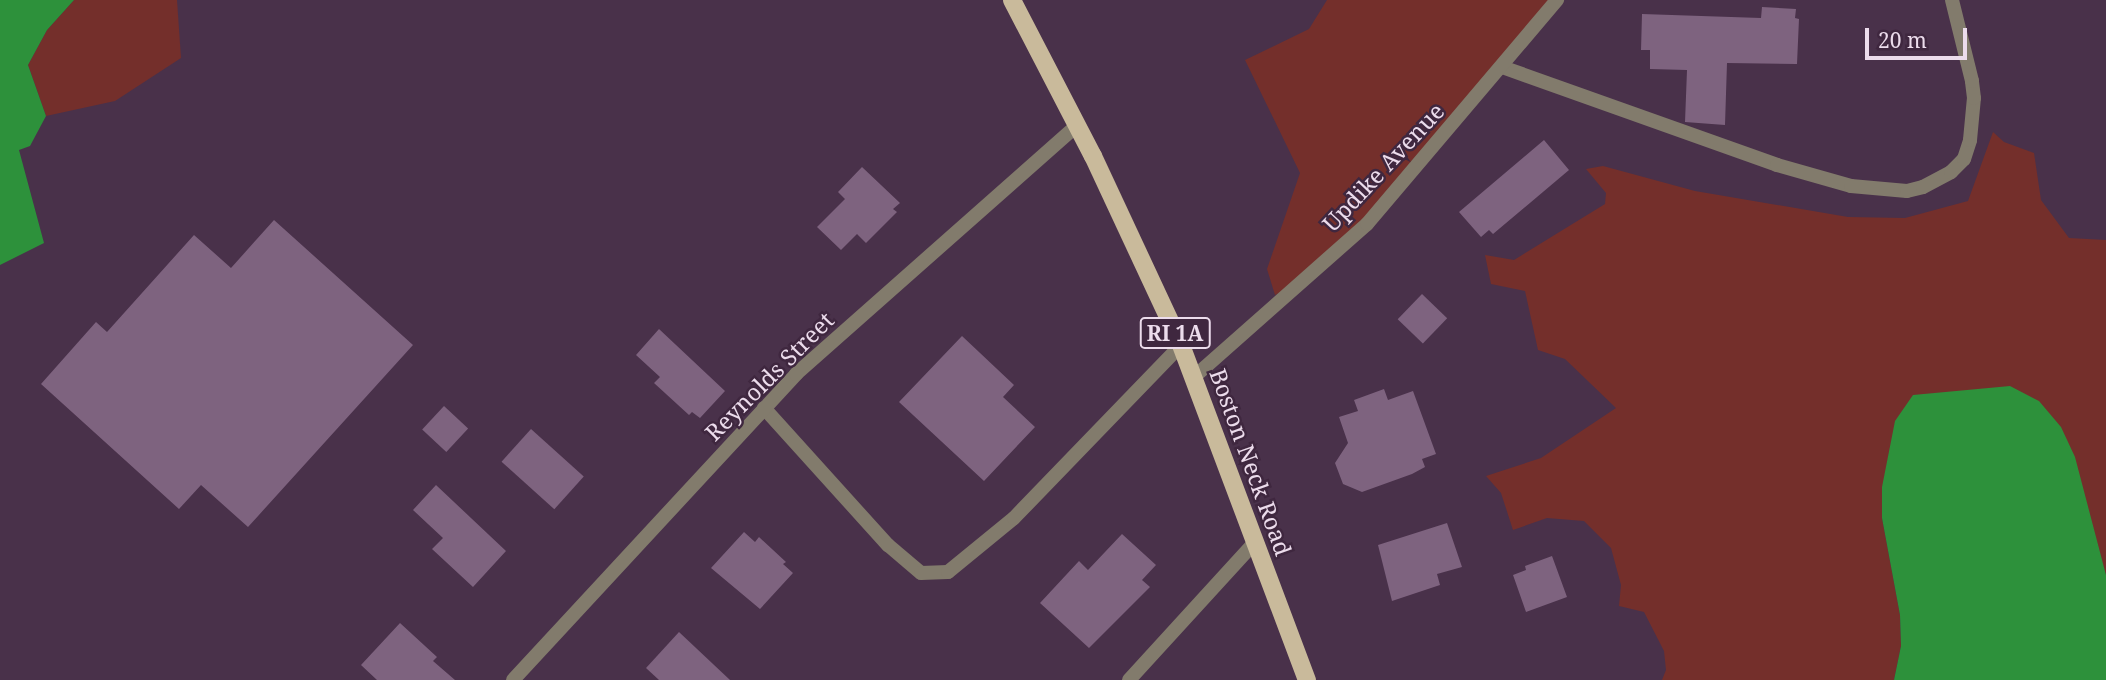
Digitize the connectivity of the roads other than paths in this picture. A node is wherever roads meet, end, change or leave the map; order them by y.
1 (1012, 0) edge
2 (1557, 0) edge
3 (1952, 0) edge
4 (1502, 66) junction
5 (1077, 125) junction
6 (1181, 345) junction
7 (1194, 377) junction
8 (764, 408) junction
9 (1255, 542) junction
10 (513, 680) edge
11 (1129, 680) edge
12 (1307, 680) edge

1 - 5 main road, Boston Neck Road / RI 1A
2 - 4 street, Updike Avenue
3 - 4 street
4 - 7 street, Updike Avenue
5 - 6 main road, Boston Neck Road / RI 1A
5 - 8 street, Reynolds Street
6 - 7 main road, Boston Neck Road / RI 1A
6 - 8 street
7 - 9 main road, Boston Neck Road / RI 1A
8 - 10 street, Reynolds Street
9 - 11 street
9 - 12 main road, Boston Neck Road / RI 1A

